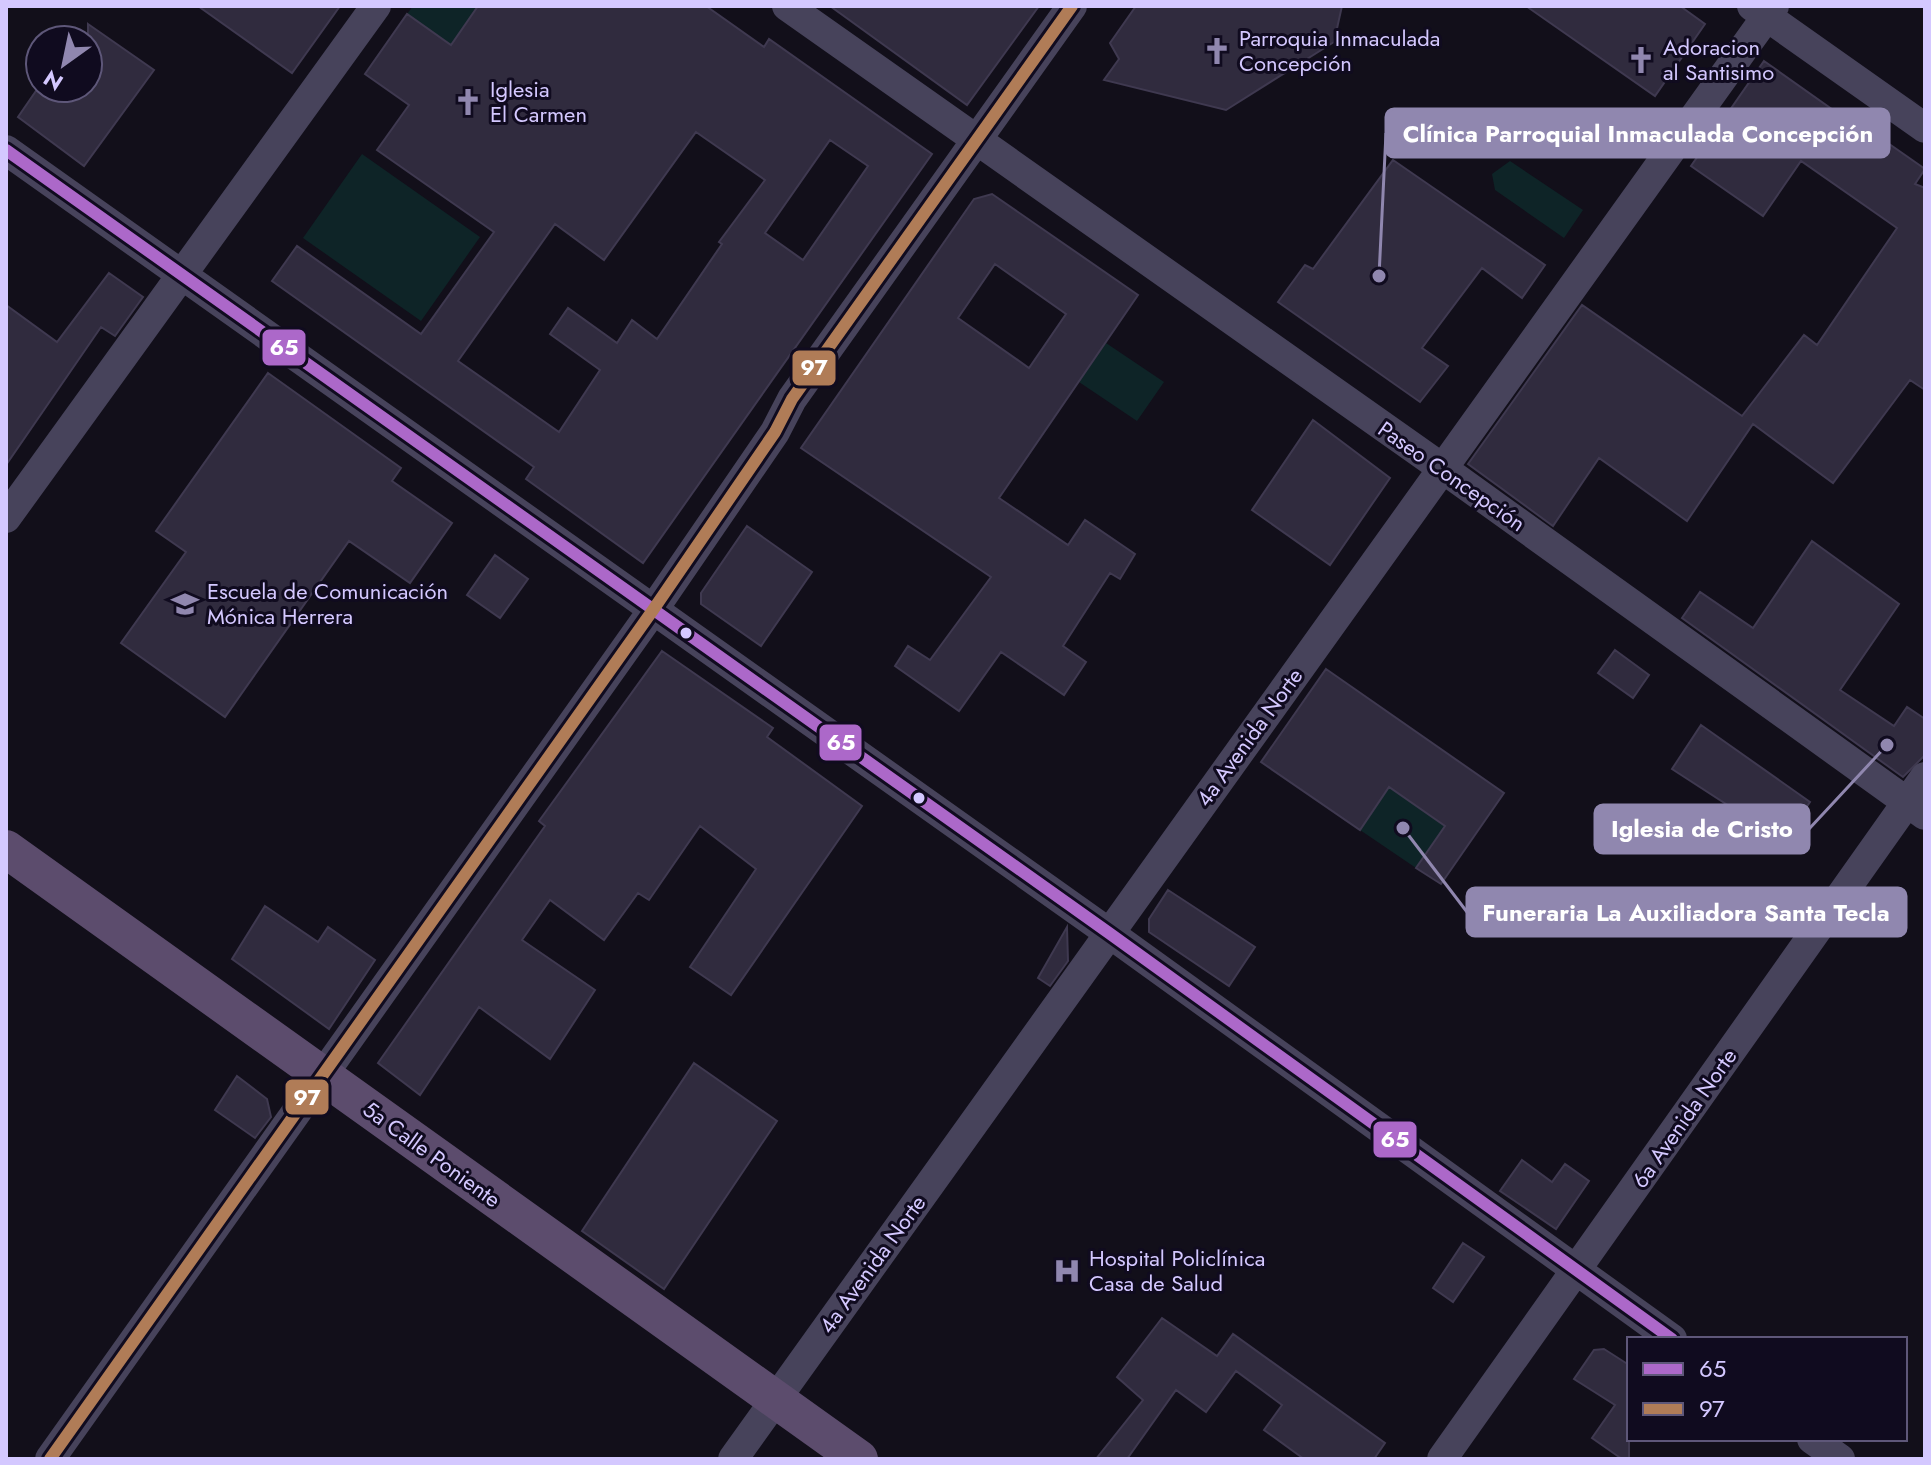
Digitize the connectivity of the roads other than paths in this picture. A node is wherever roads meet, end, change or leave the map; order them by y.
1 (376, 6) edge
2 (787, 6) edge
3 (1072, 6) edge
4 (1764, 10) edge
5 (1925, 128) edge
6 (976, 140) junction
7 (6, 150) edge
8 (182, 274) junction
9 (1442, 468) junction
10 (6, 518) edge
11 (653, 610) junction
12 (1925, 777) edge
13 (1916, 809) edge
14 (6, 849) edge
15 (1109, 933) junction
16 (323, 1076) junction
17 (1576, 1271) junction
18 (1669, 1337) edge
19 (776, 1399) junction
20 (1815, 1441) edge
21 (50, 1459) edge
22 (733, 1459) edge
23 (859, 1459) edge
24 (1442, 1459) edge
25 (1840, 1459) edge

1 - 8 street
2 - 6 street, Paseo Concepción
3 - 6 street
4 - 5 street
4 - 9 street, 4a Avenida Norte
6 - 9 street, Paseo Concepción
6 - 11 street
7 - 8 street
8 - 10 street
8 - 11 street
9 - 13 street, Paseo Concepción
9 - 15 street, 4a Avenida Norte
11 - 15 street
11 - 16 street
12 - 13 street, 6a Avenida Norte
13 - 17 street, 6a Avenida Norte
14 - 16 main road, 5a Calle Poniente
15 - 17 street
15 - 19 street, 4a Avenida Norte
16 - 19 main road, 5a Calle Poniente
16 - 21 street
17 - 18 street
17 - 24 street, 6a Avenida Norte
19 - 22 street, 4a Avenida Norte
19 - 23 main road, 5a Calle Poniente
20 - 25 street

